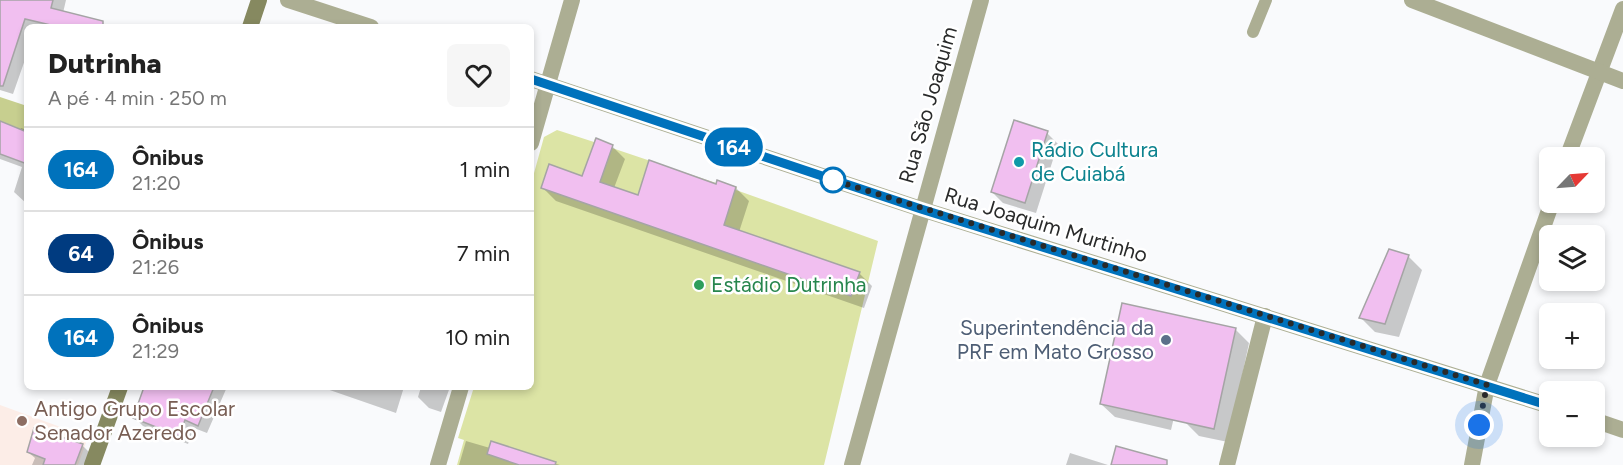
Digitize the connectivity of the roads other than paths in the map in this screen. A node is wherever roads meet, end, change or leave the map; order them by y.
1 (259, 0) edge
2 (288, 0) edge
3 (572, 0) edge
4 (981, 0) edge
5 (1266, 0) edge
6 (1412, 0) edge
7 (1623, 9) edge
8 (251, 24) edge
9 (361, 24) edge
10 (1253, 32) dead end
11 (1598, 72) junction
12 (534, 80) edge
13 (1623, 81) edge
14 (547, 85) junction
15 (534, 132) edge
16 (1572, 147) edge
17 (921, 209) junction
18 (1548, 213) edge
19 (1265, 316) junction
20 (1487, 385) junction
21 (119, 390) edge
22 (460, 390) edge
23 (1539, 402) edge
24 (1605, 424) edge
25 (1623, 430) edge
26 (92, 465) edge
27 (438, 465) edge
28 (852, 465) edge
29 (1227, 465) edge
30 (1472, 465) edge

1 - 8 main road
2 - 9 street
3 - 14 street
4 - 17 street, Rua São Joaquim
5 - 10 lane
6 - 11 street
7 - 11 street
11 - 13 street
11 - 16 street
12 - 14 street, Rua Joaquim Murtinho
14 - 15 street
14 - 17 street, Rua Joaquim Murtinho
17 - 19 street, Rua Joaquim Murtinho
17 - 28 street, Rua São Joaquim
18 - 20 street
19 - 20 street, Rua Joaquim Murtinho
19 - 29 street
20 - 23 street, Rua Joaquim Murtinho
20 - 30 street
21 - 26 main road
22 - 27 street
24 - 25 street

